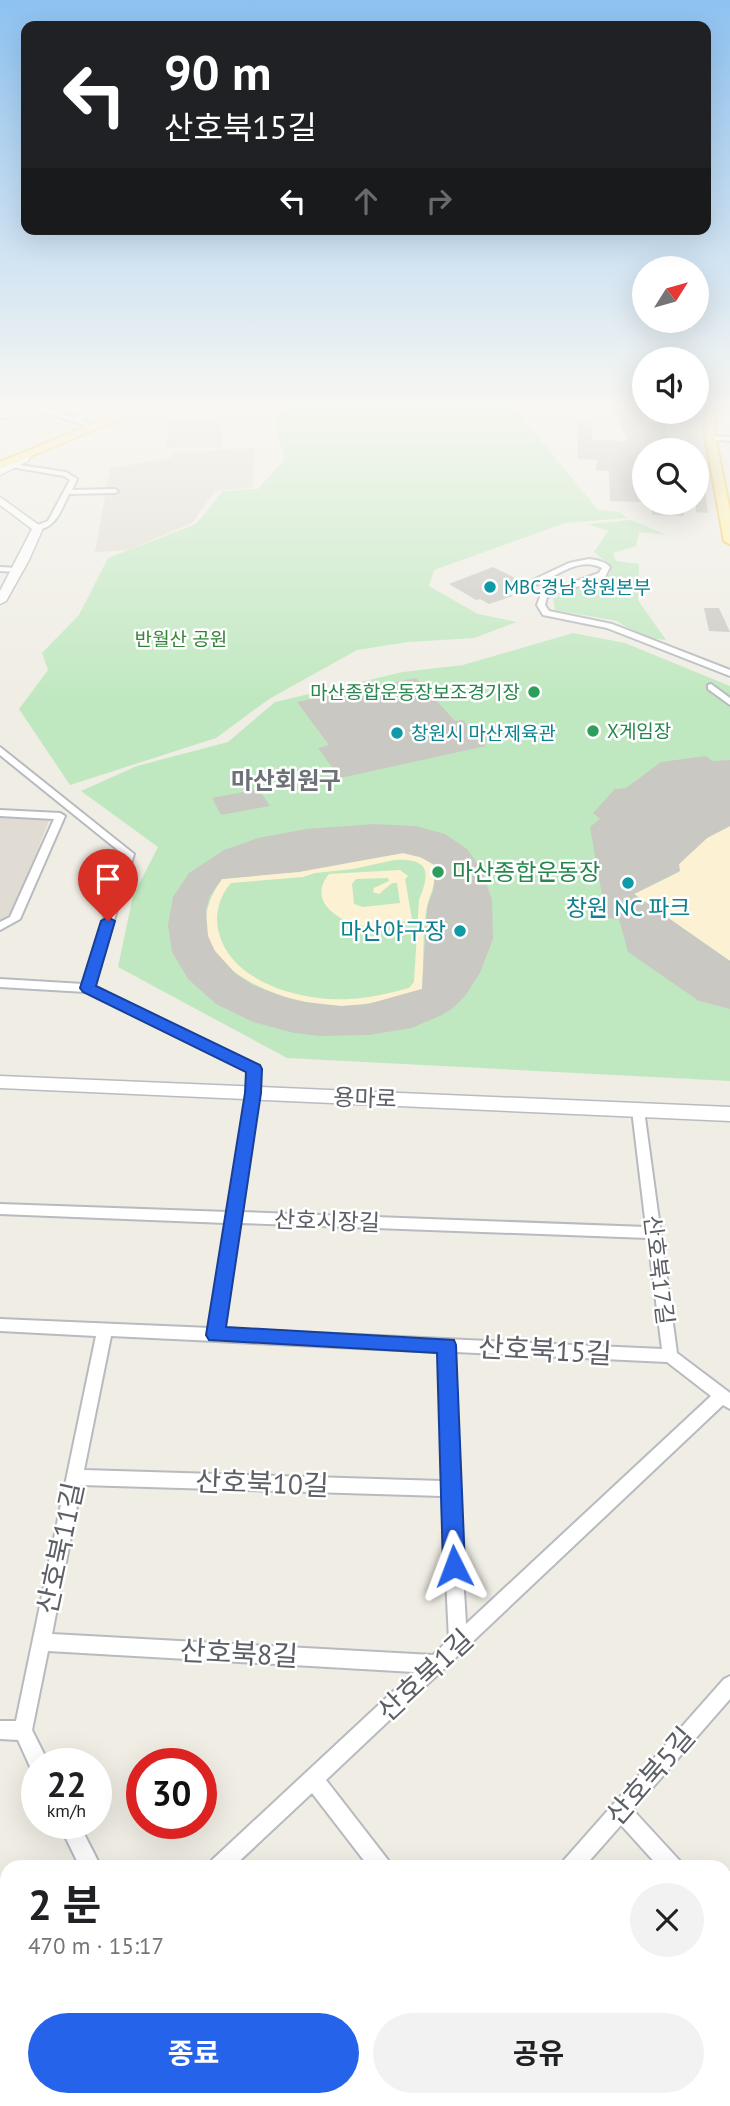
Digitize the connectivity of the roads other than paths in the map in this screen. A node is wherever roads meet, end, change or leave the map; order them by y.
1 (3, 502) edge
2 (63, 502) edge
3 (723, 502) edge
4 (38, 528) junction
5 (730, 539) edge
6 (0, 569) edge
7 (17, 570) junction
8 (543, 583) dead end
9 (0, 601) edge
10 (730, 673) edge
11 (712, 687) dead end
12 (730, 702) edge
13 (0, 750) edge
14 (69, 806) junction
15 (0, 813) edge
16 (60, 816) junction
17 (0, 927) edge
18 (0, 983) edge
19 (88, 988) junction
20 (0, 1082) edge
21 (253, 1093) junction
22 (638, 1110) junction
23 (730, 1114) edge
24 (0, 1209) edge
25 (232, 1217) junction
26 (654, 1233) junction
27 (0, 1325) edge
28 (105, 1329) junction
29 (216, 1335) junction
30 (447, 1345) junction
31 (670, 1356) junction
32 (726, 1399) edge
33 (75, 1477) junction
34 (450, 1489) junction
35 (41, 1642) junction
36 (458, 1643) junction
37 (436, 1664) junction
38 (730, 1685) edge
39 (0, 1730) edge
40 (23, 1731) junction
41 (31, 1748) edge
42 (313, 1779) junction
43 (620, 1810) junction
44 (76, 1839) edge
45 (87, 1860) edge
46 (226, 1860) edge
47 (376, 1860) edge
48 (577, 1860) edge
49 (666, 1860) edge

1 - 4 main road
2 - 4 street
3 - 5 main road
4 - 7 main road
6 - 7 street
7 - 9 main road
8 - 10 street
11 - 12 street
13 - 14 street
14 - 16 street
14 - 19 street
15 - 16 street
16 - 17 street
18 - 19 street
19 - 21 street
20 - 21 main road, 용마로
21 - 22 main road, 용마로
21 - 25 street
22 - 23 main road, 용마로
22 - 26 street, 산호북17길
24 - 25 street, 산호시장길
25 - 26 street, 산호시장길
25 - 29 street
26 - 31 street, 산호북17길
27 - 28 street, 산호북15길
28 - 29 street, 산호북15길
28 - 33 street, 산호북11길
29 - 30 street, 산호북15길
30 - 31 street, 산호북15길
30 - 34 street
31 - 32 street, 산호북17길
32 - 36 street, 산호북1길
33 - 34 street, 산호북10길
33 - 35 street, 산호북11길
34 - 36 street
35 - 37 street, 산호북8길
35 - 40 street, 산호북11길
36 - 37 street, 산호북1길
37 - 42 street, 산호북1길
38 - 43 street, 산호북5길
39 - 40 street
40 - 41 street
42 - 46 street, 산호북1길
42 - 47 street
43 - 48 street, 산호북5길
43 - 49 street
44 - 45 street

